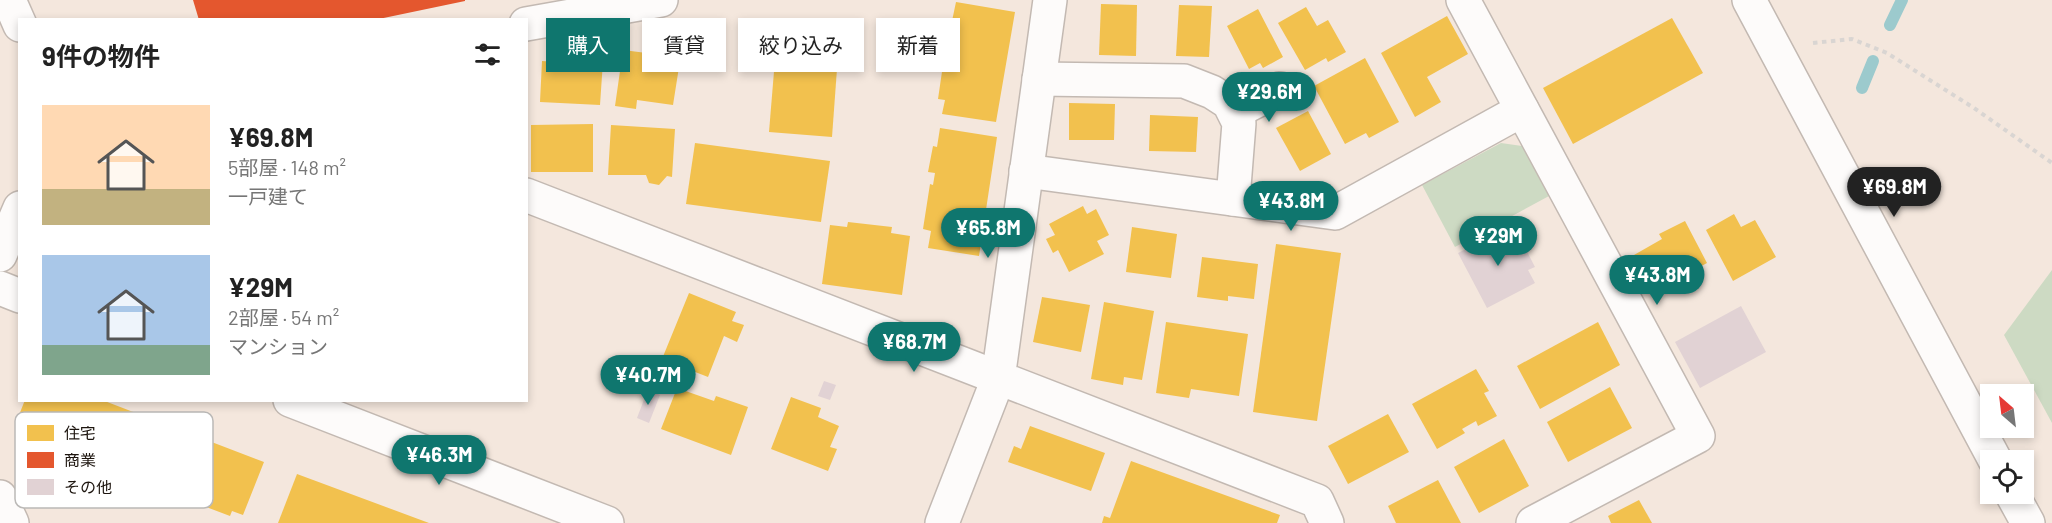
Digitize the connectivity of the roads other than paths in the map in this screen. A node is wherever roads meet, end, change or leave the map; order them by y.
1 (9, 0) edge
2 (661, 0) edge
3 (1050, 0) edge
4 (1463, 0) edge
5 (1749, 0) edge
6 (18, 20) edge
7 (528, 24) edge
8 (1039, 79) junction
9 (1280, 88) dead end
10 (1522, 110) junction
11 (1235, 112) junction
12 (1026, 171) junction
13 (528, 196) edge
14 (1233, 199) junction
15 (18, 213) edge
16 (0, 255) edge
17 (0, 288) edge
18 (18, 295) edge
19 (998, 379) junction
20 (295, 402) edge
21 (1990, 450) edge
22 (0, 497) edge
23 (2018, 504) edge
24 (12, 523) edge
25 (607, 523) edge
26 (942, 523) edge
27 (1327, 523) edge
28 (1533, 523) edge
29 (2028, 523) edge

1 - 6 street
2 - 7 street
3 - 8 street
4 - 10 street
5 - 21 street
8 - 11 street
8 - 12 street
9 - 11 street
10 - 14 street
10 - 28 street
11 - 14 street
12 - 14 street
12 - 19 street
13 - 19 street
15 - 16 street
17 - 18 street
19 - 26 street
19 - 27 street
20 - 25 street
22 - 24 street
23 - 29 street

